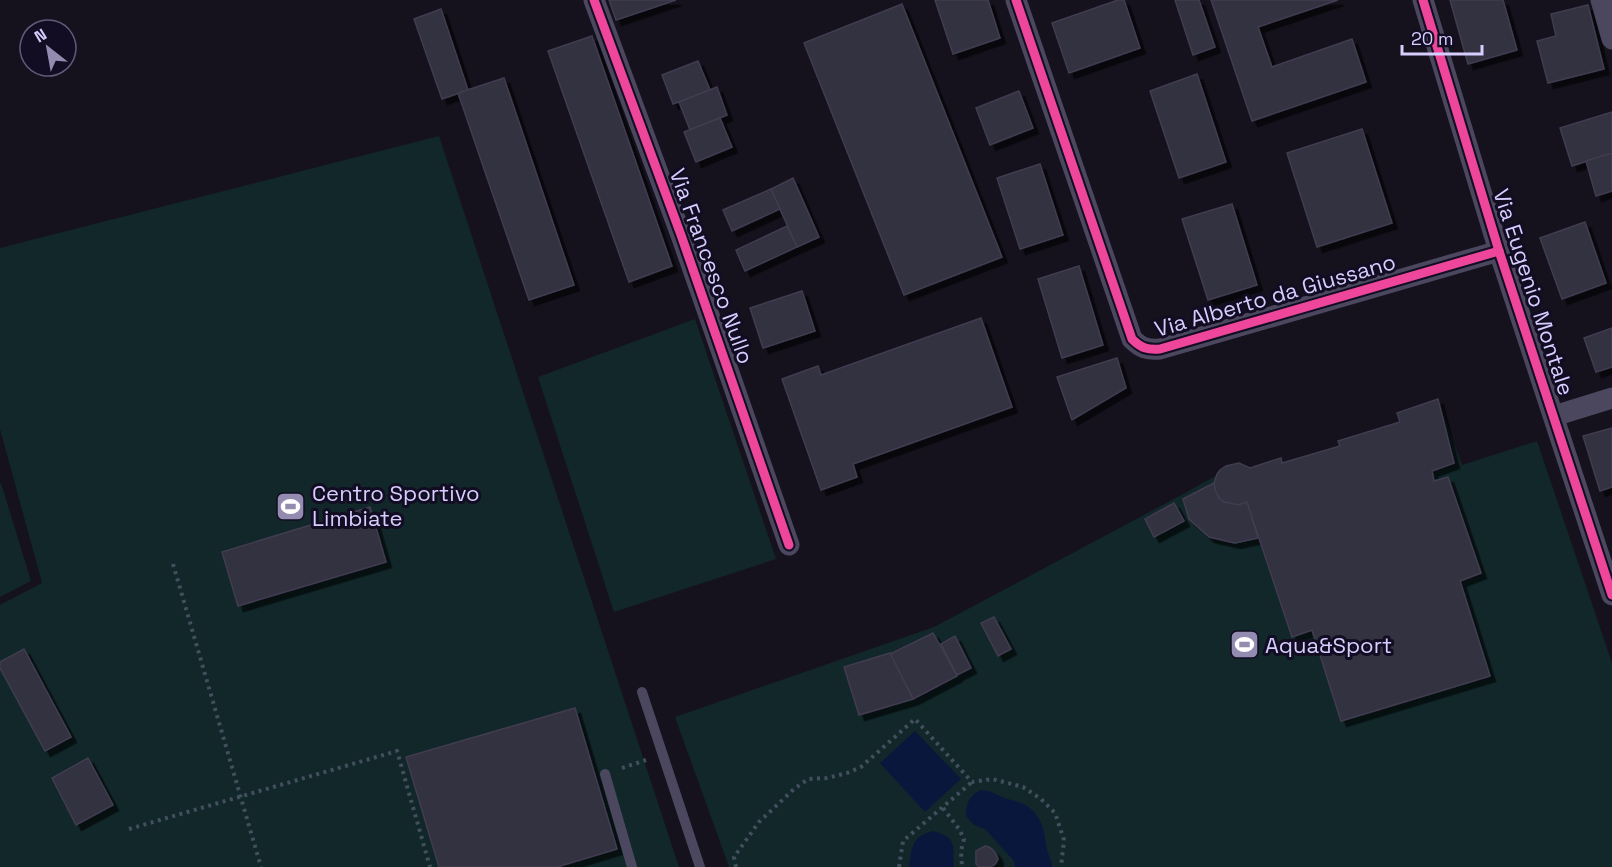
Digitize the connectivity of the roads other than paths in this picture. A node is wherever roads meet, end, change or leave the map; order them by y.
1 (594, 0) edge
2 (1016, 0) edge
3 (1423, 0) edge
4 (1601, 0) edge
5 (1612, 39) edge
6 (1499, 251) junction
7 (1612, 398) edge
8 (1554, 416) junction
9 (789, 545) dead end
10 (1612, 595) edge
11 (642, 692) dead end
12 (605, 774) road end
13 (632, 867) edge
14 (700, 867) edge

1 - 9 street, Via Francesco Nullo
2 - 6 street, Via Alberto da Giussano
3 - 6 street, Via Eugenio Montale
4 - 5 street
6 - 8 street, Via Eugenio Montale
7 - 8 street
8 - 10 street, Via Eugenio Montale
11 - 14 lane
12 - 13 lane

